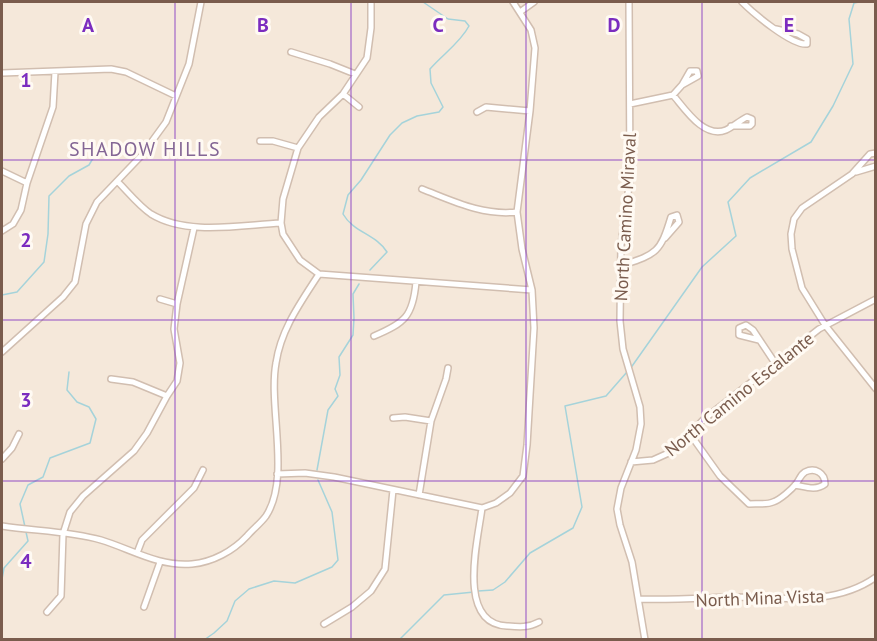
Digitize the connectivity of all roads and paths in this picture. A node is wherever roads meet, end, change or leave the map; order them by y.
1 (201, 2) edge
2 (371, 2) edge
3 (513, 2) edge
4 (534, 2) edge
5 (628, 2) edge
6 (742, 2) edge
7 (520, 12) junction
8 (776, 29) junction
9 (291, 52) dead end
10 (56, 72) junction
11 (2, 73) edge
12 (355, 74) junction
13 (682, 85) dead end
14 (343, 94) junction
15 (673, 95) junction
16 (176, 96) junction
17 (630, 104) junction
18 (359, 107) dead end
19 (530, 111) junction
20 (477, 112) dead end
21 (731, 126) dead end
22 (260, 141) dead end
23 (298, 148) junction
24 (876, 153) edge
25 (876, 166) edge
26 (2, 171) edge
27 (854, 173) junction
28 (117, 181) junction
29 (27, 183) junction
30 (422, 189) dead end
31 (517, 212) junction
32 (281, 223) junction
33 (194, 228) junction
34 (2, 231) edge
35 (665, 238) dead end
36 (620, 266) junction
37 (320, 274) junction
38 (416, 282) junction
39 (532, 290) junction
40 (876, 298) edge
41 (160, 299) dead end
42 (177, 304) junction
43 (825, 325) junction
44 (374, 336) dead end
45 (759, 340) dead end
46 (2, 352) edge
47 (775, 363) junction
48 (448, 368) dead end
49 (111, 379) dead end
50 (876, 389) edge
51 (167, 396) junction
52 (393, 418) dead end
53 (431, 422) junction
54 (19, 434) dead end
55 (690, 434) junction
56 (2, 459) edge
57 (632, 462) junction
58 (203, 470) dead end
59 (277, 474) junction
60 (795, 485) junction
61 (393, 490) junction
62 (419, 495) junction
63 (482, 508) junction
64 (2, 526) edge
65 (63, 534) junction
66 (137, 553) junction
67 (160, 562) junction
68 (876, 577) edge
69 (639, 598) junction
70 (144, 607) dead end
71 (47, 612) dead end
72 (539, 622) dead end
73 (324, 624) dead end
74 (645, 639) edge

1 - 16 street
2 - 12 street
3 - 7 street
4 - 7 street
5 - 17 street, North Camino Miraval
6 - 8 street
7 - 19 street
8 - 8 street
9 - 12 street
10 - 11 street
10 - 16 street
10 - 29 street
12 - 14 street
13 - 15 street
14 - 18 street
14 - 23 street
15 - 17 street
15 - 21 street
16 - 28 street
17 - 36 street, North Camino Miraval
19 - 20 street
19 - 31 street
22 - 23 street
23 - 32 street
24 - 27 street
25 - 27 street
26 - 29 street
27 - 43 street
28 - 33 street
28 - 46 street
29 - 34 street
30 - 31 street
31 - 39 street
32 - 33 street
32 - 37 street
33 - 42 street
35 - 36 street
36 - 57 street, North Camino Miraval
37 - 38 street
37 - 59 street
38 - 39 street
38 - 44 street
39 - 63 street
40 - 43 street, North Camino Escalante
41 - 42 street
42 - 51 street
43 - 47 street, North Camino Escalante
43 - 50 street
45 - 47 street
47 - 55 street, North Camino Escalante
48 - 53 street
49 - 51 street
51 - 65 street
52 - 53 street
53 - 62 street
54 - 56 street
55 - 57 street, North Camino Escalante
55 - 60 street
57 - 69 street, North Camino Miraval
58 - 66 street
59 - 61 street
59 - 67 street
60 - 60 street
61 - 62 street
61 - 73 street
62 - 63 street
63 - 72 street
64 - 65 street
65 - 66 street
65 - 71 street
66 - 67 street
67 - 70 street
68 - 69 street, North Mina Vista
69 - 74 street, North Camino Miraval

